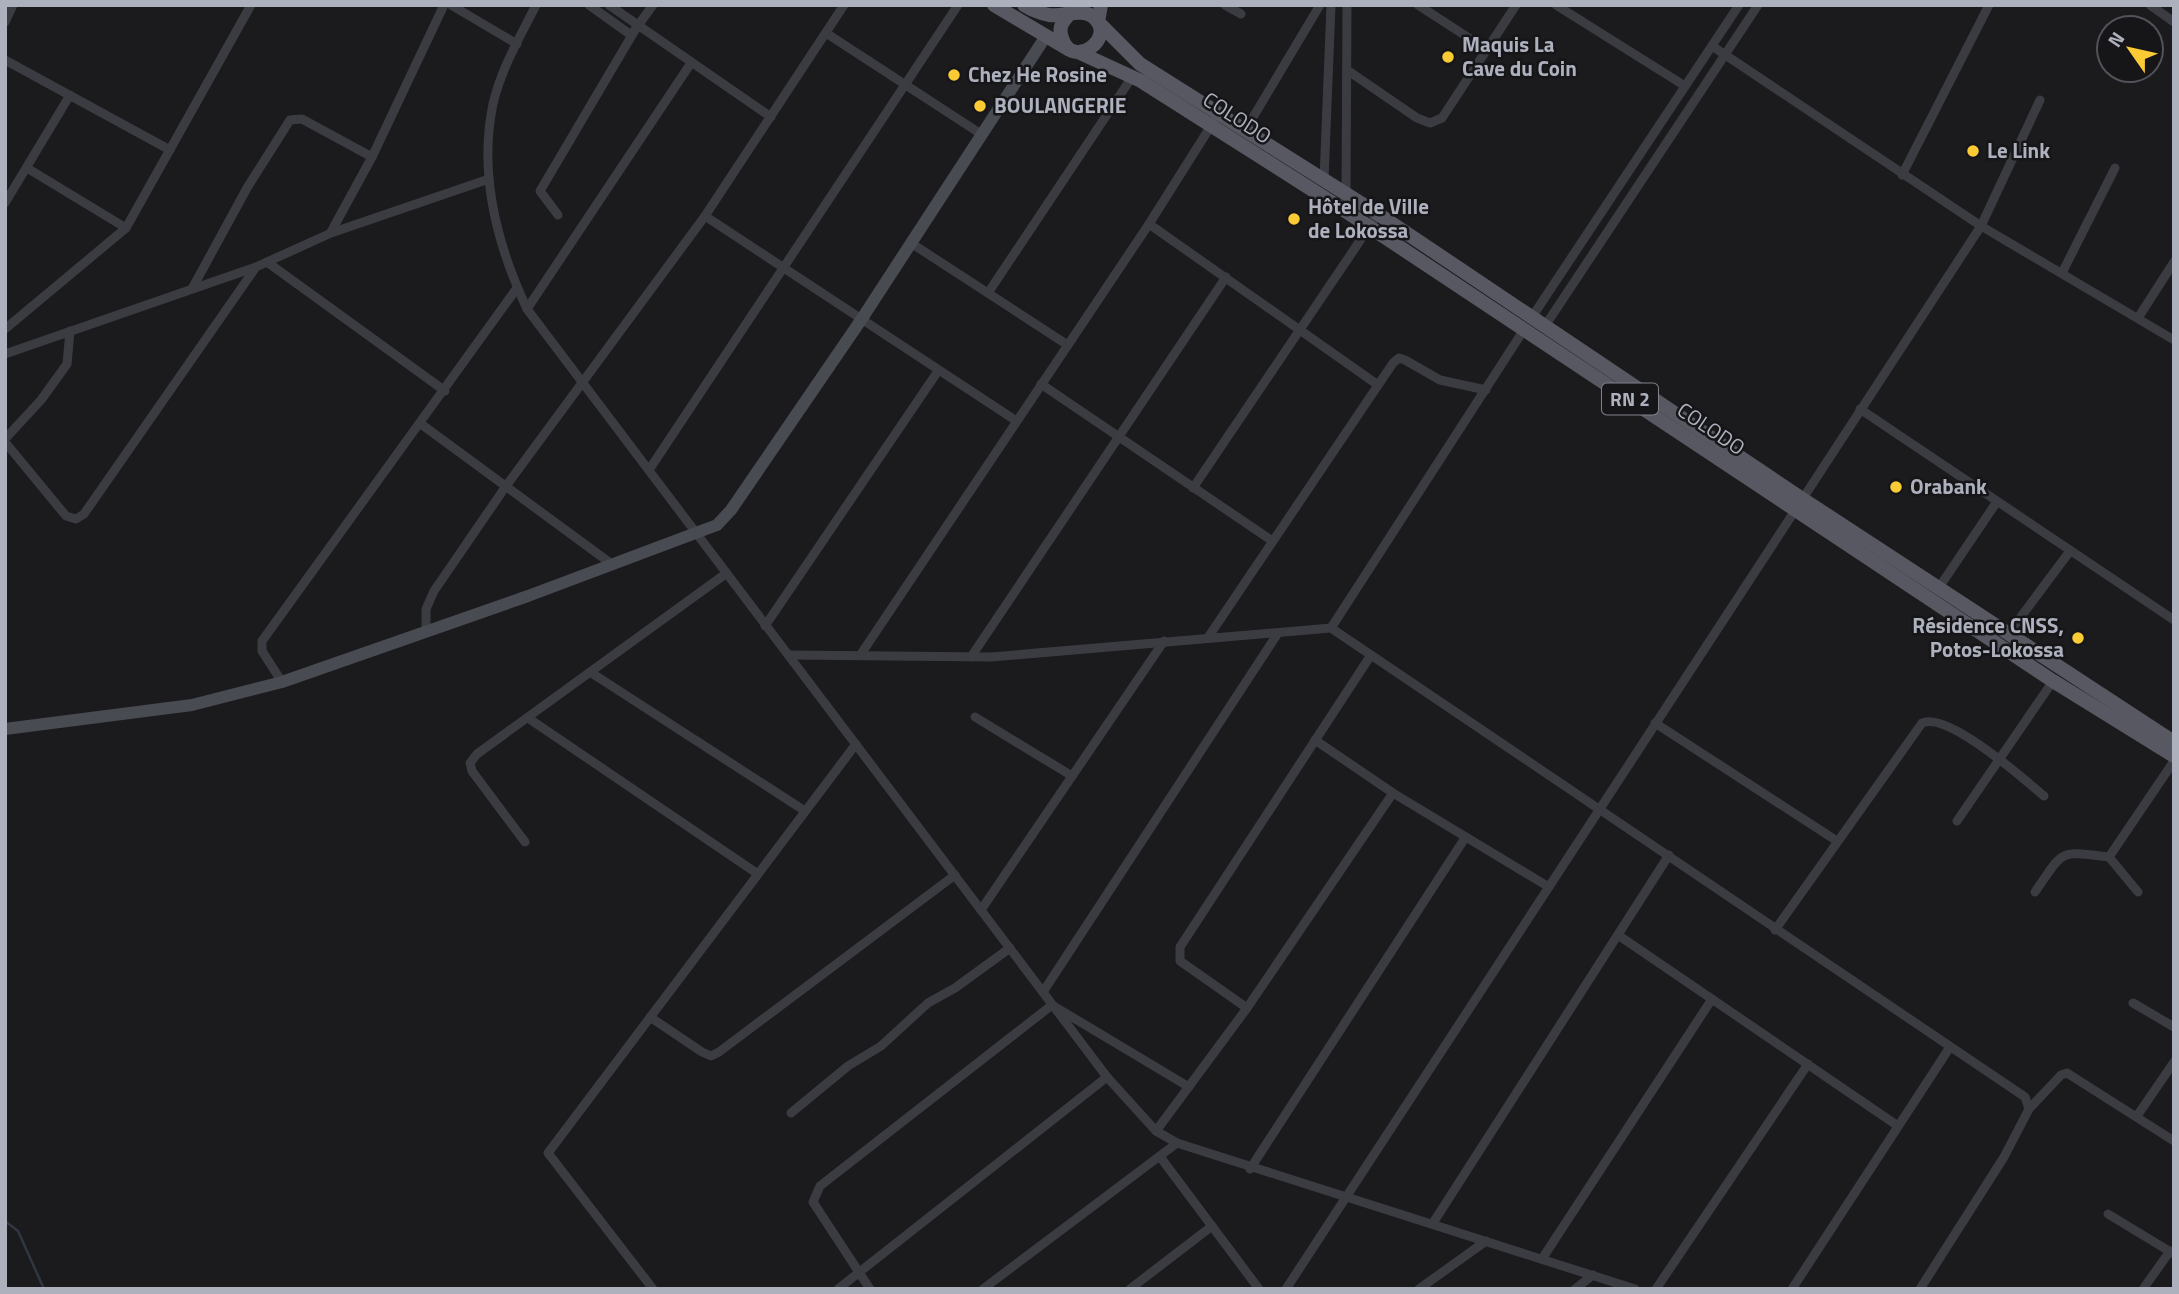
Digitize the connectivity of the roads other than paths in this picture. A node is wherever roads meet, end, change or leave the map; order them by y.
1 (13, 5) edge
2 (251, 5) edge
3 (444, 5) edge
4 (451, 5) edge
5 (536, 5) edge
6 (589, 5) edge
7 (609, 5) edge
8 (653, 5) edge
9 (845, 5) edge
10 (958, 5) edge
11 (994, 5) edge
12 (1024, 5) edge
13 (1101, 5) edge
14 (1225, 5) edge
15 (1320, 5) edge
16 (1331, 5) edge
17 (1347, 5) edge
18 (1418, 5) edge
19 (1516, 5) edge
20 (1556, 5) edge
21 (1725, 5) edge
22 (1758, 5) edge
23 (1989, 5) edge
24 (2150, 5) edge
25 (1737, 8) edge
26 (1074, 10) edge
27 (1241, 14) dead end
28 (5, 22) edge
29 (1098, 22) junction
30 (2174, 22) edge
31 (638, 25) junction
32 (826, 33) junction
33 (1046, 36) junction
34 (517, 44) junction
35 (1712, 46) junction
36 (1486, 49) junction
37 (1075, 51) junction
38 (1725, 54) junction
39 (5, 60) edge
40 (691, 63) junction
41 (1347, 70) junction
42 (1132, 77) junction
43 (903, 84) junction
44 (1685, 86) junction
45 (70, 95) junction
46 (2040, 100) dead end
47 (771, 117) junction
48 (1215, 120) junction
49 (1246, 129) junction
50 (981, 134) junction
51 (170, 150) junction
52 (372, 157) junction
53 (27, 168) junction
54 (2115, 169) dead end
55 (1902, 175) junction
56 (489, 179) junction
57 (1324, 180) junction
58 (1346, 195) junction
59 (5, 203) edge
60 (1378, 214) junction
61 (558, 215) dead end
62 (705, 216) junction
63 (1149, 224) junction
64 (1981, 226) junction
65 (1369, 227) junction
66 (126, 228) junction
67 (331, 233) junction
68 (911, 243) junction
69 (267, 262) junction
70 (2174, 262) edge
71 (256, 267) junction
72 (781, 267) junction
73 (2062, 273) junction
74 (1226, 277) junction
75 (193, 286) junction
76 (517, 288) junction
77 (988, 293) junction
78 (527, 309) junction
79 (2138, 318) junction
80 (861, 320) junction
81 (1528, 323) junction
82 (1545, 326) junction
83 (5, 329) edge
84 (1300, 330) junction
85 (70, 331) junction
86 (2174, 340) edge
87 (1066, 344) junction
88 (5, 354) edge
89 (938, 371) junction
90 (583, 383) junction
91 (1041, 384) junction
92 (1378, 385) junction
93 (1486, 390) junction
94 (445, 391) junction
95 (1860, 409) junction
96 (1015, 421) junction
97 (421, 424) junction
98 (1118, 436) junction
99 (5, 440) edge
100 (649, 470) junction
101 (506, 486) junction
102 (1193, 488) junction
103 (1996, 503) junction
104 (1797, 504) junction
105 (695, 534) junction
106 (1271, 540) junction
107 (2070, 551) junction
108 (613, 565) junction
109 (724, 575) junction
110 (1938, 589) junction
111 (2174, 620) edge
112 (765, 626) junction
113 (1331, 628) junction
114 (426, 631) junction
115 (1279, 634) junction
116 (2008, 634) junction
117 (1209, 636) junction
118 (1164, 641) junction
119 (861, 654) junction
120 (789, 655) junction
121 (1371, 655) junction
122 (971, 657) junction
123 (590, 672) junction
124 (2053, 681) junction
125 (282, 682) junction
126 (975, 717) dead end
127 (528, 718) junction
128 (1655, 723) junction
129 (5, 729) edge
130 (1315, 740) junction
131 (2174, 742) edge
132 (856, 744) junction
133 (1999, 758) junction
134 (2174, 759) edge
135 (1072, 776) junction
136 (1393, 793) junction
137 (2044, 796) dead end
138 (1600, 808) junction
139 (805, 811) junction
140 (1957, 821) dead end
141 (1465, 838) junction
142 (1837, 841) junction
143 (525, 842) dead end
144 (1669, 855) junction
145 (2109, 857) junction
146 (758, 874) junction
147 (955, 875) junction
148 (1549, 887) junction
149 (2035, 892) dead end
150 (2138, 892) dead end
151 (981, 910) junction
152 (1775, 930) junction
153 (1618, 935) junction
154 (1010, 948) junction
155 (1043, 992) junction
156 (1712, 999) junction
157 (2133, 1003) dead end
158 (1052, 1005) junction
159 (1247, 1008) junction
160 (650, 1017) junction
161 (2174, 1027) edge
162 (1950, 1047) junction
163 (2174, 1062) edge
164 (1808, 1065) junction
165 (1107, 1077) junction
166 (1189, 1087) junction
167 (2029, 1109) junction
168 (791, 1113) dead end
169 (2137, 1116) junction
170 (1898, 1126) junction
171 (1156, 1131) junction
172 (2174, 1141) edge
173 (1177, 1143) junction
174 (1161, 1158) junction
175 (1251, 1169) junction
176 (1344, 1198) junction
177 (2108, 1214) dead end
178 (1433, 1223) junction
179 (1212, 1226) junction
180 (1486, 1241) junction
181 (2172, 1253) edge
182 (1542, 1259) junction
183 (859, 1274) junction
184 (1593, 1275) junction
185 (653, 1289) edge
186 (838, 1289) edge
187 (870, 1289) edge
188 (983, 1289) edge
189 (1130, 1289) edge
190 (1259, 1289) edge
191 (1286, 1289) edge
192 (1419, 1289) edge
193 (1575, 1289) edge
194 (1635, 1289) edge
195 (1656, 1289) edge
196 (1792, 1289) edge
197 (1920, 1289) edge
198 (2143, 1289) edge

1 - 28 street
2 - 51 street
3 - 52 street
4 - 34 street
5 - 34 street
6 - 31 street
7 - 31 street
8 - 31 street
9 - 32 street
10 - 43 street
11 - 33 main road, RN 2
12 - 26 main road
13 - 29 main road
14 - 27 street
15 - 49 street
16 - 57 street
17 - 41 street
18 - 36 street
19 - 36 street
20 - 44 street
21 - 25 street
22 - 38 street
23 - 55 street
24 - 30 street
25 - 35 street
26 - 29 main road
26 - 37 main road
29 - 37 main road
29 - 48 main road, COLODO / RN 2
31 - 40 street
31 - 61 street
32 - 43 street
32 - 47 street
33 - 37 main road, RN 2
33 - 50 main road
34 - 56 street
35 - 38 street
35 - 44 street
36 - 41 street
37 - 42 main road, COLODO / RN 2
38 - 55 street
38 - 82 street
39 - 45 street
40 - 47 street
40 - 78 street
41 - 58 street
42 - 48 main road, COLODO / RN 2
42 - 77 street
43 - 50 street
43 - 72 street
44 - 81 street
45 - 51 street
45 - 53 street
46 - 64 street
47 - 62 street
48 - 49 main road, COLODO / RN 2
48 - 63 street
48 - 65 main road, COLODO / RN 2
49 - 57 main road, COLODO / RN 2
50 - 68 main road
51 - 66 street
52 - 67 street
52 - 75 street
53 - 59 street
53 - 66 street
54 - 73 street
55 - 64 street
56 - 67 street
56 - 76 street
57 - 58 main road, COLODO / RN 2
58 - 60 main road, COLODO / RN 2
60 - 65 street
60 - 81 main road, COLODO / RN 2
62 - 72 street
62 - 90 street
63 - 74 street
63 - 87 street
64 - 73 street
64 - 95 street
65 - 81 main road, COLODO / RN 2
65 - 84 street
66 - 83 street
67 - 69 street
68 - 77 street
68 - 80 main road
69 - 71 street
69 - 94 street
70 - 79 street
71 - 75 street
71 - 99 street
72 - 80 street
72 - 100 street
73 - 79 street
74 - 84 street
74 - 98 street
75 - 85 street
76 - 78 street
76 - 94 street
77 - 87 street
78 - 90 street
79 - 86 street
80 - 89 street
80 - 105 main road
81 - 82 main road, COLODO / RN 2
81 - 93 street
81 - 104 main road, COLODO / RN 2
82 - 104 main road, COLODO / RN 2
84 - 92 street
84 - 102 street
85 - 88 street
85 - 99 street
87 - 91 street
89 - 96 street
89 - 112 street
90 - 100 street
90 - 101 street
91 - 96 street
91 - 98 street
92 - 93 street
92 - 106 street
93 - 113 street
94 - 97 street
95 - 103 street
95 - 104 street
96 - 119 street
97 - 101 street
97 - 125 street
98 - 102 street
98 - 122 street
100 - 105 street
101 - 108 street
101 - 114 street
102 - 106 street
103 - 107 street
103 - 110 street
104 - 110 main road, COLODO / RN 2
104 - 124 main road, COLODO / RN 2
104 - 128 street
105 - 108 main road
105 - 109 street
106 - 117 street
107 - 111 street
107 - 116 street
108 - 114 main road
109 - 112 street
109 - 123 street
110 - 116 main road, COLODO / RN 2
112 - 120 street
113 - 115 street
113 - 121 street
114 - 125 main road
115 - 117 street
115 - 155 street
116 - 131 main road, COLODO / RN 2
117 - 118 street
118 - 122 street
118 - 135 street
119 - 120 street
119 - 122 street
120 - 132 street
121 - 130 street
121 - 138 street
123 - 127 street
123 - 139 street
124 - 133 street
124 - 134 main road, COLODO / RN 2
125 - 129 main road
126 - 135 street
127 - 143 street
127 - 146 street
128 - 138 street
128 - 142 street
130 - 136 street
130 - 159 street
132 - 139 street
132 - 147 street
133 - 137 street
133 - 140 street
133 - 142 street
134 - 145 street
135 - 151 street
136 - 141 street
136 - 159 street
138 - 144 street
138 - 148 street
139 - 146 street
141 - 148 street
141 - 175 street
142 - 152 street
144 - 152 street
144 - 153 street
145 - 149 street
145 - 150 street
146 - 160 street
147 - 151 street
147 - 160 street
148 - 176 street
151 - 154 street
152 - 162 street
153 - 156 street
153 - 178 street
154 - 155 street
154 - 168 street
155 - 158 street
156 - 164 street
156 - 182 street
157 - 161 street
158 - 165 street
158 - 166 street
158 - 183 street
159 - 166 street
160 - 185 street
162 - 167 street
162 - 170 street
163 - 169 street
164 - 170 street
164 - 195 street
165 - 171 street
165 - 183 street
166 - 171 street
167 - 169 street
167 - 197 street
169 - 172 street
170 - 196 street
171 - 173 street
173 - 174 street
173 - 175 street
174 - 179 street
174 - 188 street
175 - 176 street
176 - 178 street
176 - 191 street
177 - 181 street
178 - 180 street
179 - 189 street
179 - 190 street
180 - 182 street
180 - 192 street
181 - 198 street
182 - 184 street
183 - 186 street
183 - 187 street
184 - 193 street
184 - 194 street

